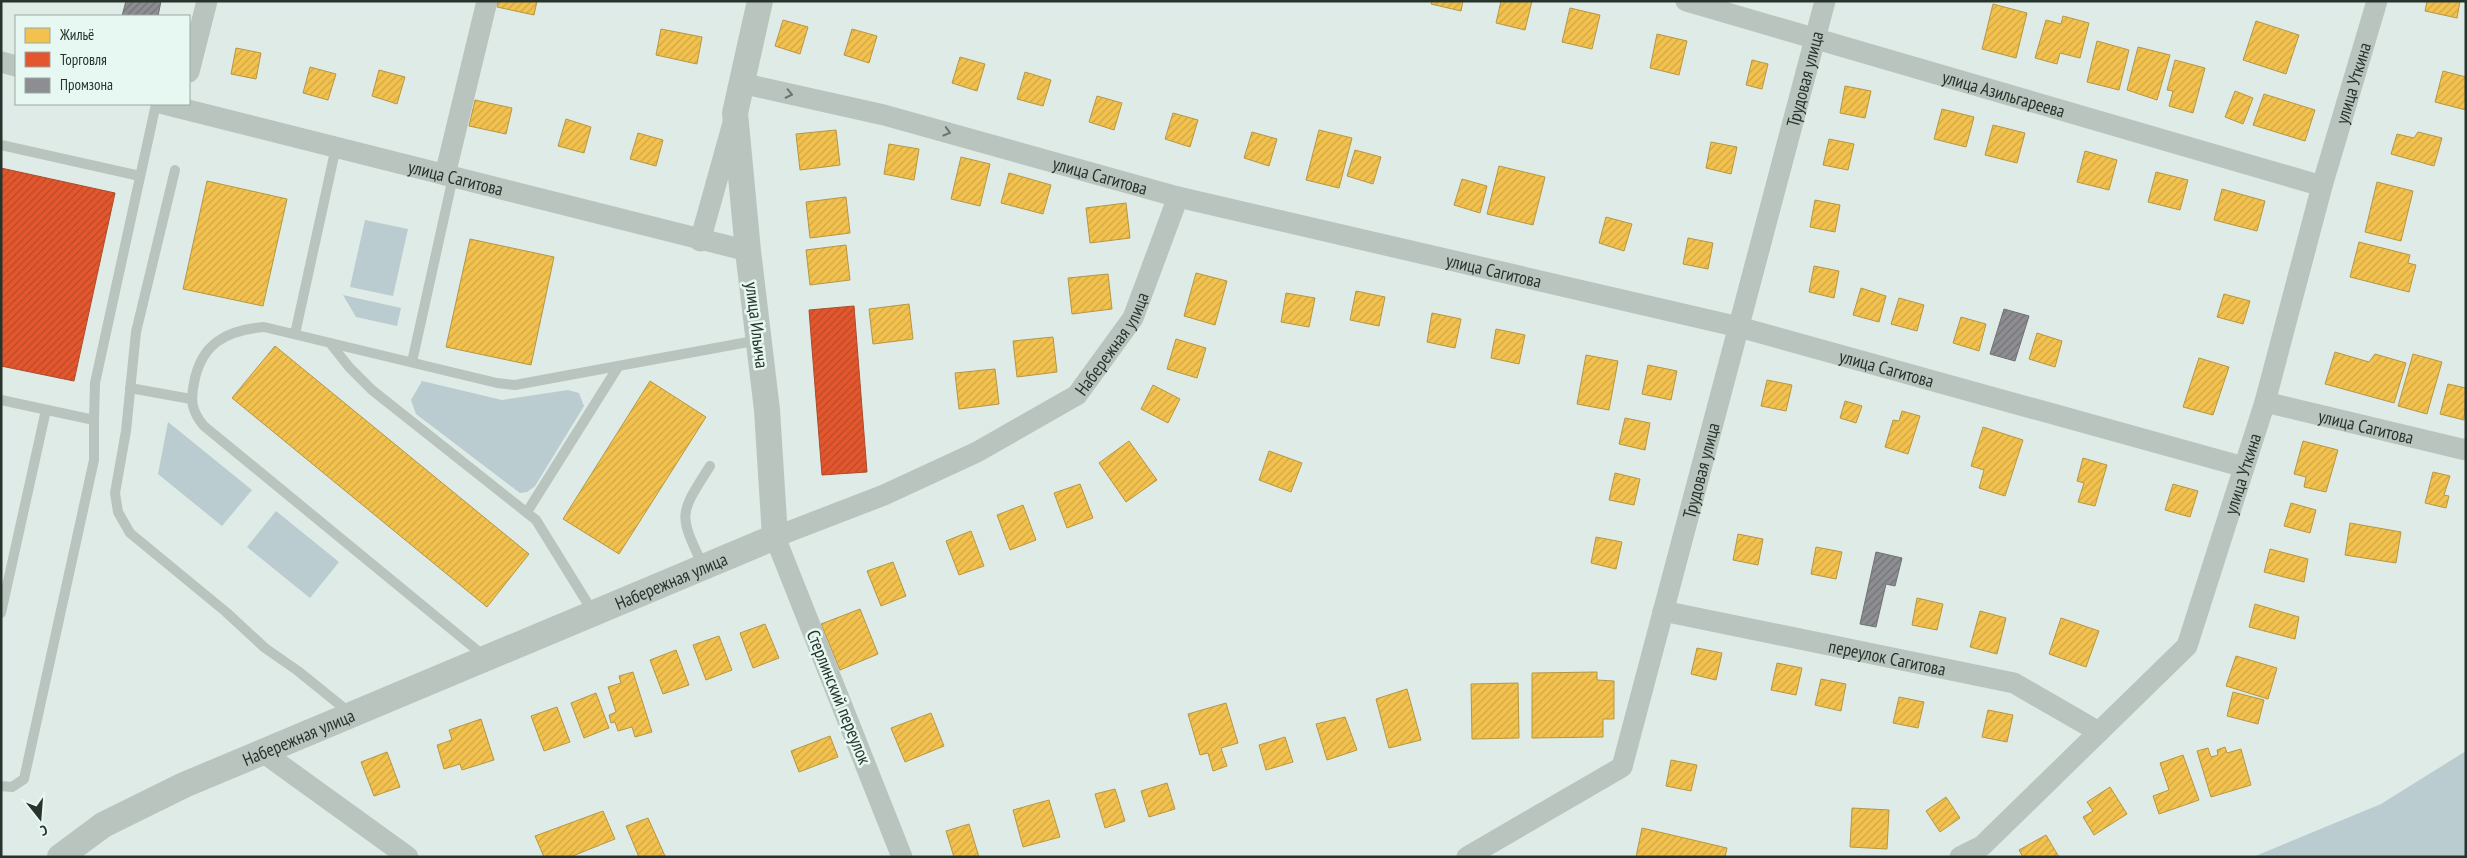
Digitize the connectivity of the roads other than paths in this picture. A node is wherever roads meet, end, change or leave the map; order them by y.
1 (207, 1) edge
2 (487, 1) edge
3 (760, 1) edge
4 (1686, 1) edge
5 (1825, 1) edge
6 (2377, 1) edge
7 (1815, 37) junction
8 (1, 62) edge
9 (15, 66) edge
10 (190, 68) edge
11 (742, 83) junction
12 (156, 105) edge
13 (175, 105) edge
14 (735, 113) junction
15 (1, 145) edge
16 (336, 147) junction
17 (174, 170) dead end
18 (140, 176) junction
19 (449, 176) junction
20 (2322, 186) junction
21 (1178, 196) junction
22 (700, 241) junction
23 (748, 252) junction
24 (1738, 327) junction
25 (295, 334) junction
26 (760, 340) junction
27 (330, 343) junction
28 (412, 362) junction
29 (618, 367) junction
30 (130, 388) junction
31 (191, 399) junction
32 (1, 400) edge
33 (2265, 402) junction
34 (46, 410) junction
35 (94, 420) junction
36 (2466, 450) edge
37 (710, 466) dead end
38 (2244, 467) junction
39 (527, 512) junction
40 (775, 537) junction
41 (703, 567) junction
42 (1663, 611) junction
43 (1, 613) edge
44 (594, 613) junction
45 (487, 659) junction
46 (352, 716) junction
47 (2099, 732) junction
48 (264, 753) junction
49 (1, 786) edge
50 (60, 857) edge
51 (408, 857) edge
52 (902, 857) edge
53 (1467, 857) edge
54 (1960, 857) edge

1 - 10 street
2 - 19 street
3 - 11 street, улица Ильича
4 - 7 street, улица Азильгареева
5 - 7 street, Трудовая улица
6 - 20 street, улица Уткина
7 - 20 street, улица Азильгареева
7 - 24 street, Трудовая улица
8 - 9 street
11 - 14 street, улица Ильича
11 -> 21 street, улица Сагитова
12 - 18 lane
13 - 16 street, улица Сагитова
14 - 22 street, улица Ильича
14 - 23 street, улица Ильича
15 - 18 lane
16 - 19 street, улица Сагитова
16 - 25 lane
17 - 30 lane
18 - 35 lane
19 - 22 street, улица Сагитова
19 - 28 lane
20 - 33 street, улица Уткина
21 - 24 street, улица Сагитова
21 - 40 street, Набережная улица
22 - 23 street, улица Сагитова
23 - 26 street, улица Ильича
24 - 38 street, улица Сагитова
24 - 42 street, Трудовая улица
25 - 27 lane
25 - 31 lane
26 - 29 lane
26 - 40 street, улица Ильича
27 - 28 lane
27 - 39 lane
28 - 29 lane
29 - 39 lane
30 - 31 lane
30 - 46 lane
31 - 45 lane
32 - 34 lane
33 - 36 street, улица Сагитова
33 - 38 street, улица Уткина
34 - 35 lane
34 - 43 lane
35 - 49 lane
37 - 41 lane
38 - 47 street, улица Уткина
39 - 44 lane
40 - 41 street, Набережная улица
40 - 52 street, Стерлинский переулок
41 - 44 street, Набережная улица
42 - 47 street, переулок Сагитова
42 - 53 street, Трудовая улица
44 - 45 street, Набережная улица
45 - 46 street, Набережная улица
46 - 48 street, Набережная улица
47 - 54 street, улица Уткина
48 - 50 street, Набережная улица
48 - 51 street

